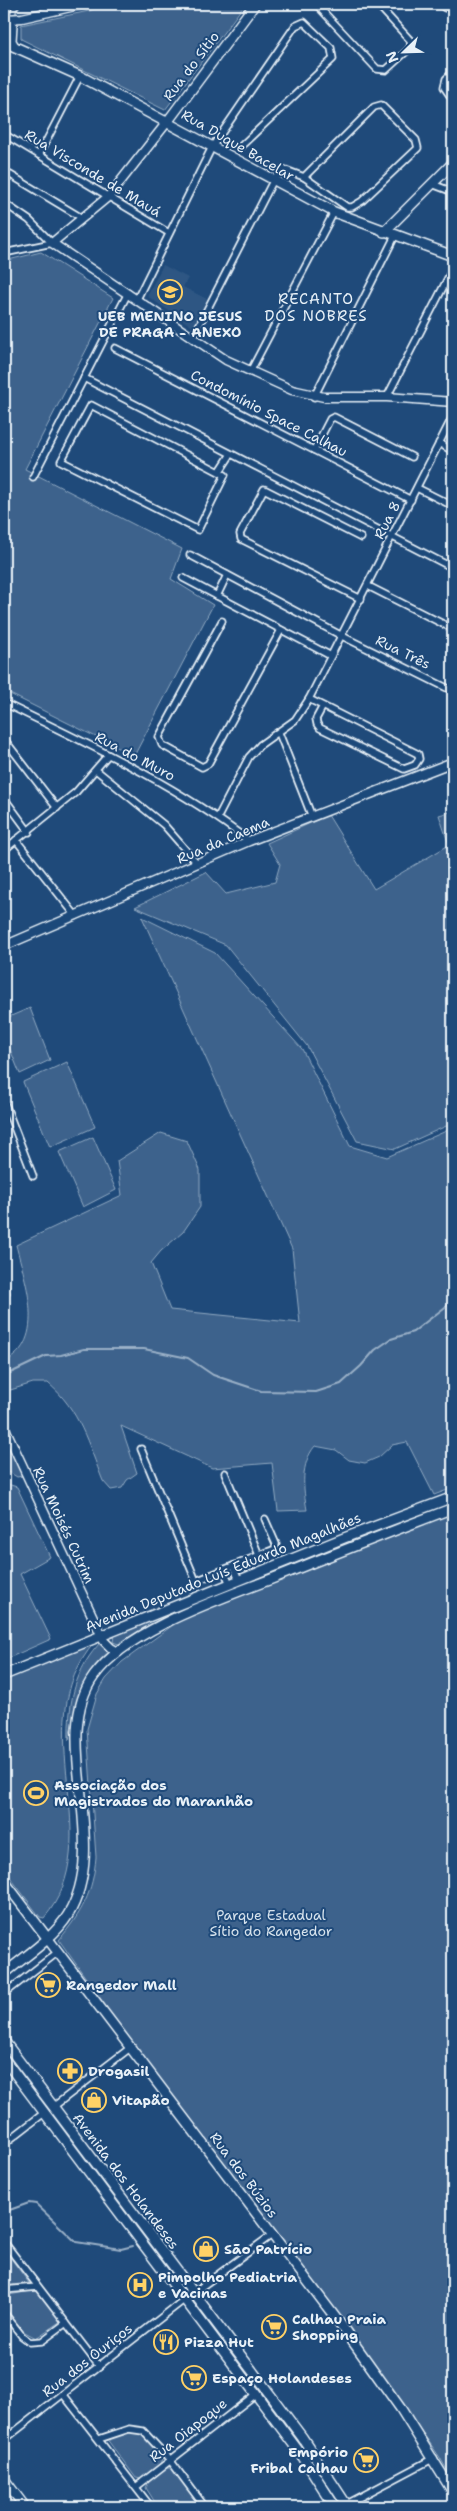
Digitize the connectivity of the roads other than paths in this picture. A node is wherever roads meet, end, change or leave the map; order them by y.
1 (8, 4) edge
2 (84, 4) edge
3 (255, 4) edge
4 (316, 4) edge
5 (377, 4) edge
6 (440, 4) edge
7 (453, 6) edge
8 (5, 18) edge
9 (22, 18) junction
10 (8, 36) edge
11 (453, 72) edge
12 (80, 76) junction
13 (453, 100) edge
14 (168, 121) junction
15 (4, 134) edge
16 (212, 147) junction
17 (239, 148) dead end
18 (39, 155) junction
19 (453, 163) edge
20 (4, 171) edge
21 (304, 177) junction
22 (273, 181) junction
23 (432, 184) junction
24 (453, 192) edge
25 (109, 196) junction
26 (4, 203) edge
27 (334, 212) junction
28 (82, 218) junction
29 (384, 232) junction
30 (169, 233) junction
31 (395, 236) junction
32 (52, 243) junction
33 (4, 254) edge
34 (453, 256) edge
35 (453, 268) edge
36 (128, 293) junction
37 (137, 299) junction
38 (193, 337) junction
39 (115, 348) dead end
40 (250, 372) junction
41 (84, 378) junction
42 (314, 397) junction
43 (387, 397) junction
44 (453, 402) edge
45 (453, 416) edge
46 (440, 443) junction
47 (314, 450) junction
48 (453, 450) edge
49 (231, 454) junction
50 (412, 457) dead end
51 (220, 471) junction
52 (33, 477) dead end
53 (417, 488) junction
54 (411, 500) junction
55 (453, 506) edge
56 (392, 537) junction
57 (361, 538) dead end
58 (190, 555) dead end
59 (453, 568) edge
60 (227, 575) junction
61 (182, 578) dead end
62 (368, 586) junction
63 (217, 596) junction
64 (361, 599) junction
65 (222, 621) dead end
66 (453, 628) edge
67 (281, 630) junction
68 (342, 636) junction
69 (331, 656) junction
70 (453, 691) edge
71 (308, 699) junction
72 (4, 703) edge
73 (323, 706) junction
74 (279, 733) junction
75 (4, 740) edge
76 (108, 755) junction
77 (453, 762) edge
78 (96, 770) junction
79 (4, 798) edge
80 (57, 808) junction
81 (218, 817) junction
82 (312, 817) junction
83 (29, 832) junction
84 (16, 840) junction
85 (249, 842) junction
86 (4, 850) edge
87 (197, 864) junction
88 (76, 916) junction
89 (4, 946) edge
90 (4, 1101) edge
91 (33, 1176) dead end
92 (4, 1283) edge
93 (4, 1296) edge
94 (4, 1426) edge
95 (141, 1449) dead end
96 (225, 1473) dead end
97 (453, 1497) edge
98 (453, 1508) edge
99 (266, 1519) dead end
100 (259, 1556) junction
101 (234, 1566) junction
102 (224, 1570) junction
103 (239, 1580) junction
104 (230, 1584) junction
105 (102, 1635) junction
106 (118, 1652) junction
107 (4, 1675) edge
108 (4, 1881) edge
109 (48, 1938) junction
110 (58, 1952) junction
111 (4, 1974) edge
112 (4, 1994) edge
113 (4, 2042) edge
114 (130, 2048) junction
115 (4, 2058) edge
116 (53, 2107) junction
117 (44, 2113) junction
118 (4, 2144) edge
119 (273, 2234) junction
120 (4, 2242) edge
121 (38, 2287) junction
122 (5, 2292) edge
123 (193, 2293) junction
124 (185, 2299) junction
125 (4, 2313) edge
126 (66, 2323) junction
127 (99, 2366) junction
128 (63, 2394) junction
129 (256, 2394) junction
130 (99, 2439) junction
131 (4, 2440) edge
132 (434, 2458) junction
133 (170, 2460) junction
134 (4, 2479) edge
135 (136, 2487) junction
136 (4, 2489) edge
137 (453, 2492) edge
138 (347, 2506) edge
139 (18, 2507) edge
140 (25, 2507) edge
141 (151, 2507) edge
142 (205, 2507) edge
143 (335, 2507) edge

1 - 8 street
2 - 9 street
3 - 14 main road, Rua do Sítio
4 - 5 street
6 - 7 street
8 - 9 street
8 - 10 main road, Rua Duque Bacelar
9 - 10 street
10 - 12 main road, Rua Duque Bacelar
11 - 13 street
12 - 14 main road, Rua Duque Bacelar
12 - 18 street
14 - 16 main road, Rua Duque Bacelar
14 - 25 street
15 - 18 street, Rua Visconde de Mauá
16 - 17 street
16 - 22 main road, Rua Duque Bacelar
16 - 30 street
18 - 25 street, Rua Visconde de Mauá
19 - 23 main road
20 - 28 street
21 - 21 street
21 - 22 street
22 - 27 main road, Rua Duque Bacelar
22 - 38 street
23 - 24 street
23 - 29 main road
25 - 28 street
25 - 30 street, Rua Visconde de Mauá
26 - 32 street
27 - 29 main road, Rua Duque Bacelar
27 - 40 street
28 - 32 street
29 - 31 main road, Rua Duque Bacelar
30 - 37 street
31 - 34 main road, Rua Duque Bacelar
31 - 42 street
32 - 33 street
32 - 36 street
35 - 43 street
36 - 37 street
36 - 41 street
37 - 38 street
38 - 40 street
39 - 47 street, Condomínio Space Calhau
40 - 42 street
41 - 49 street
41 - 52 street
42 - 43 street
43 - 44 street
45 - 46 street, Rua 8
46 - 48 street
46 - 53 street, Rua 8
47 - 50 street
47 - 54 street, Condomínio Space Calhau
49 - 51 street
49 - 56 street
51 - 51 street
53 - 54 street, Rua 8
53 - 55 street
54 - 56 street, Rua 8
56 - 59 street
56 - 62 street, Rua 8
57 - 64 street
58 - 60 street, Rua Três
60 - 63 street
60 - 68 street, Rua Três
61 - 63 street
62 - 64 street, Rua 8
62 - 66 street
63 - 67 street
64 - 68 street, Rua 8
65 - 67 street
67 - 69 street
68 - 69 street, Rua 8
68 - 70 street, Rua Três
69 - 71 street, Rua 8
71 - 73 street
71 - 74 street, Rua 8
72 - 76 street, Rua do Muro
73 - 73 street
74 - 81 street, Rua 8
74 - 82 street
75 - 80 street
76 - 78 street
76 - 81 street, Rua do Muro
77 - 82 street, Rua da Caema
78 - 80 street
78 - 87 street
79 - 83 street
80 - 83 street
81 - 85 street, Rua do Muro
82 - 85 street, Rua da Caema
83 - 84 street
84 - 86 street
84 - 88 street
85 - 87 street, Rua da Caema
87 - 88 street, Rua da Caema
88 - 89 street, Rua da Caema
90 - 91 street
92 - 93 street
94 - 105 street, Rua Moisés Cutrim
95 - 102 street
96 - 100 street
97 - 103 main road, Avenida Deputado Luís Eduardo Magalhães
98 - 106 main road, Avenida Deputado Luís Eduardo Magalhães
99 - 100 street
100 - 101 street
101 - 102 street
101 - 103 street
102 - 104 street
103 - 104 main road, Avenida Deputado Luís Eduardo Magalhães
104 - 105 main road, Avenida Deputado Luís Eduardo Magalhães
105 - 106 street, Rua Moisés Cutrim
105 - 107 main road, Avenida Deputado Luís Eduardo Magalhães
106 - 109 main road, Avenida Deputado Luís Eduardo Magalhães
108 - 109 main road, Rua dos Búzios
109 - 110 main road, Rua dos Búzios
109 - 111 main road, Avenida Deputado Luís Eduardo Magalhães
110 - 112 street
110 - 114 main road, Rua dos Búzios
113 - 116 main road, Avenida dos Holandeses
114 - 116 street
114 - 119 main road, Rua dos Búzios
115 - 117 main road, Avenida dos Holandeses
116 - 123 main road, Avenida dos Holandeses
117 - 118 street
117 - 124 main road, Avenida dos Holandeses
119 - 123 street
119 - 132 main road, Rua dos Búzios
120 - 121 street
121 - 122 street
121 - 126 street
123 - 138 main road, Avenida dos Holandeses
124 - 127 street, Rua dos Ouriços
124 - 129 main road, Avenida dos Holandeses
125 - 126 street
126 - 127 street
127 - 128 street, Rua dos Ouriços
128 - 130 street
128 - 131 street, Rua dos Ouriços
129 - 133 street, Rua Oiapoque
129 - 143 main road, Avenida dos Holandeses
130 - 133 street
130 - 135 street
132 - 137 main road, Rua dos Búzios
132 - 138 street
133 - 135 street, Rua Oiapoque
133 - 142 street
134 - 140 main road
135 - 141 street
136 - 139 main road

